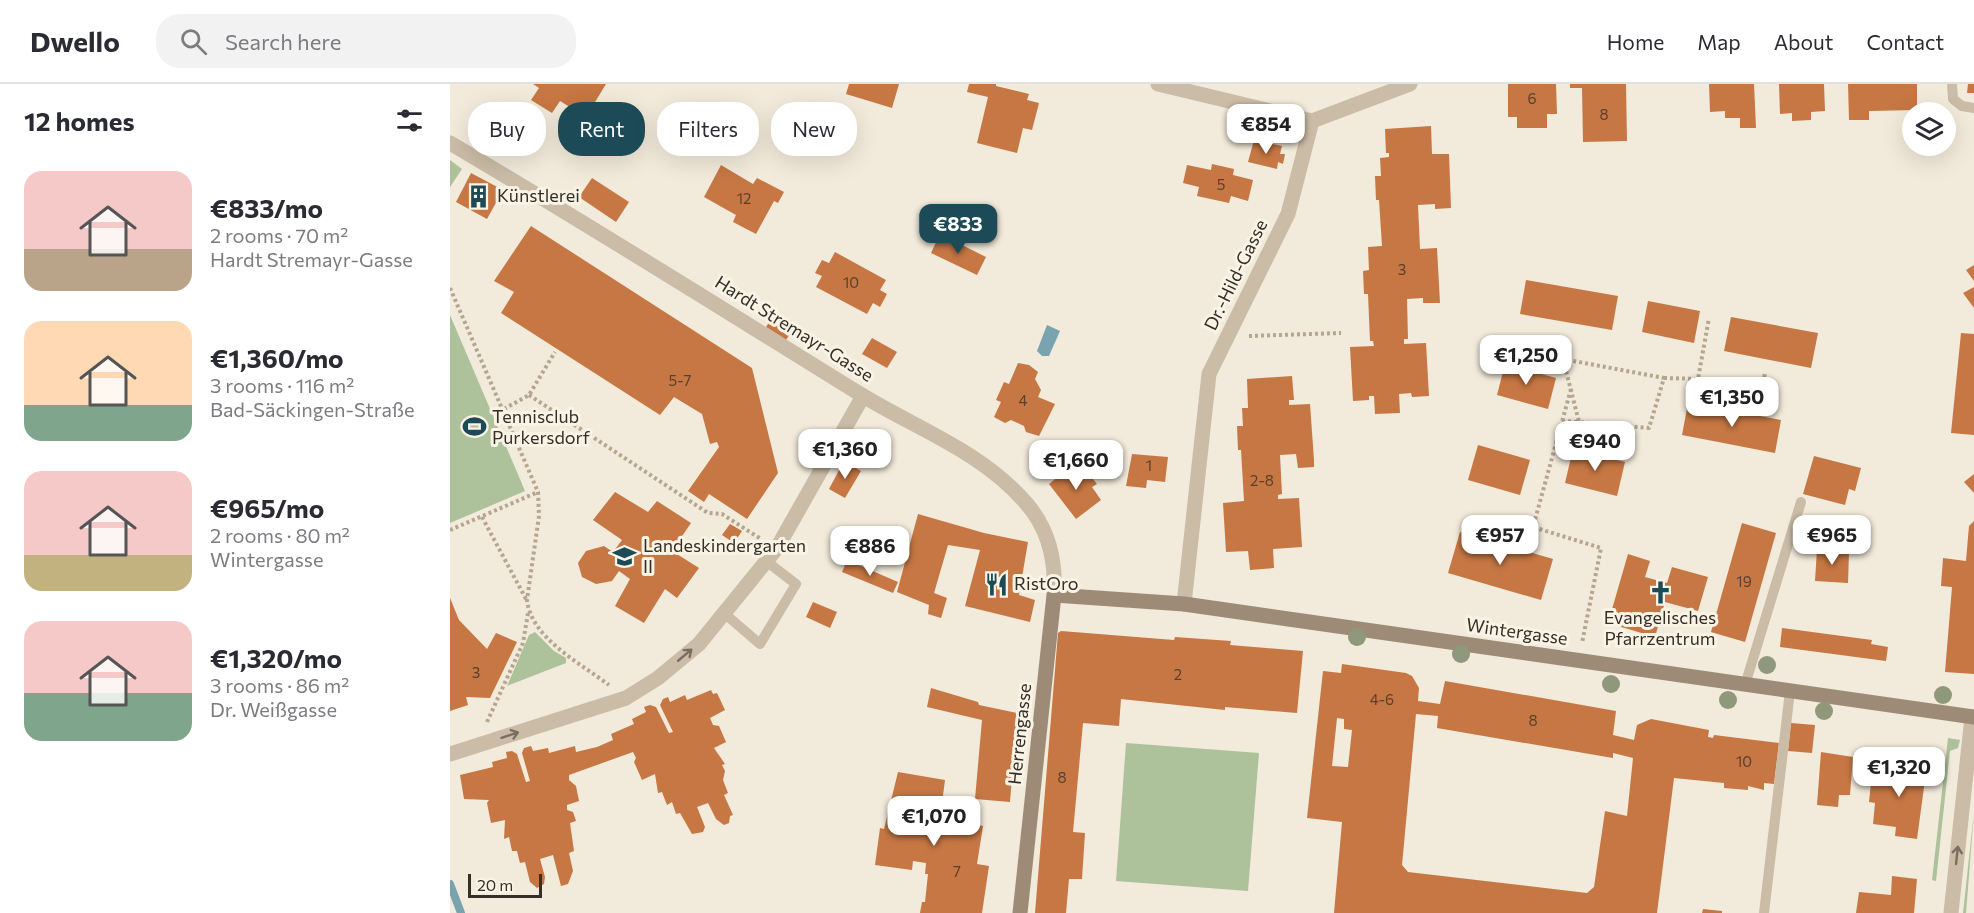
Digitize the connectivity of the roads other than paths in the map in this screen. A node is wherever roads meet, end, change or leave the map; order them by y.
1 (1158, 84) edge
2 (1410, 84) edge
3 (1952, 84) edge
4 (1974, 108) edge
5 (1312, 121) junction
6 (450, 143) edge
7 (863, 396) junction
8 (1801, 502) dead end
9 (766, 561) junction
10 (1054, 595) junction
11 (1184, 604) junction
12 (725, 614) junction
13 (1745, 685) junction
14 (1790, 691) junction
15 (1973, 717) edge
16 (452, 753) edge
17 (1020, 913) edge
18 (1764, 913) edge
19 (1951, 913) edge

1 - 5 street
2 - 5 street
3 - 4 lane
5 - 11 street, Dr.-Hild-Gasse
6 - 7 street, Hardt Stremayr-Gasse
7 - 9 street
7 - 10 street, Hardt Stremayr-Gasse
8 - 13 lane
9 - 12 street
9 - 12 lane
10 - 11 street, Wintergasse
10 - 17 street, Herrengasse
11 - 13 street, Wintergasse
16 -> 12 street
13 - 14 street, Wintergasse
14 - 15 street, Wintergasse
14 - 18 lane
19 -> 15 street

